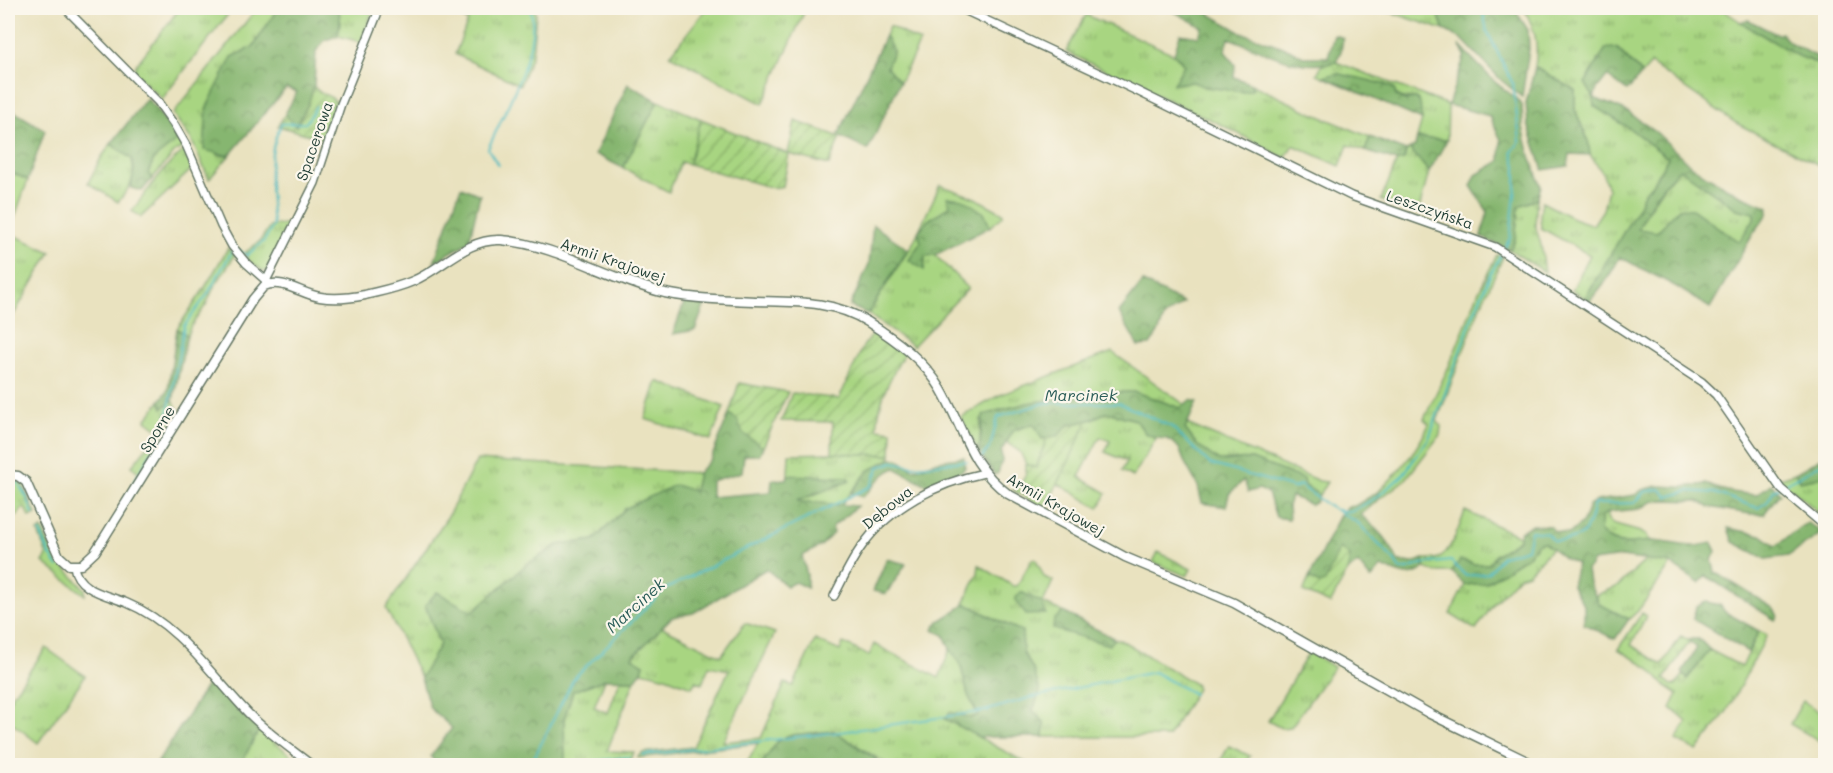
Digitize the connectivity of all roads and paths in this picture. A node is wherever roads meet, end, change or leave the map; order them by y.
1 (65, 8) edge
2 (378, 8) edge
3 (960, 8) edge
4 (268, 281) junction
5 (984, 473) junction
6 (8, 475) edge
7 (1826, 527) edge
8 (74, 566) junction
9 (834, 596) dead end
10 (313, 765) edge
11 (1537, 765) edge

1 - 4 street
2 - 4 street, Spacerowa
3 - 7 street, Leszczyńska
4 - 5 street, Armii Krajowej
4 - 8 street, Sporne
5 - 9 street, Dębowa
5 - 11 street, Armii Krajowej
6 - 8 street
8 - 10 street

